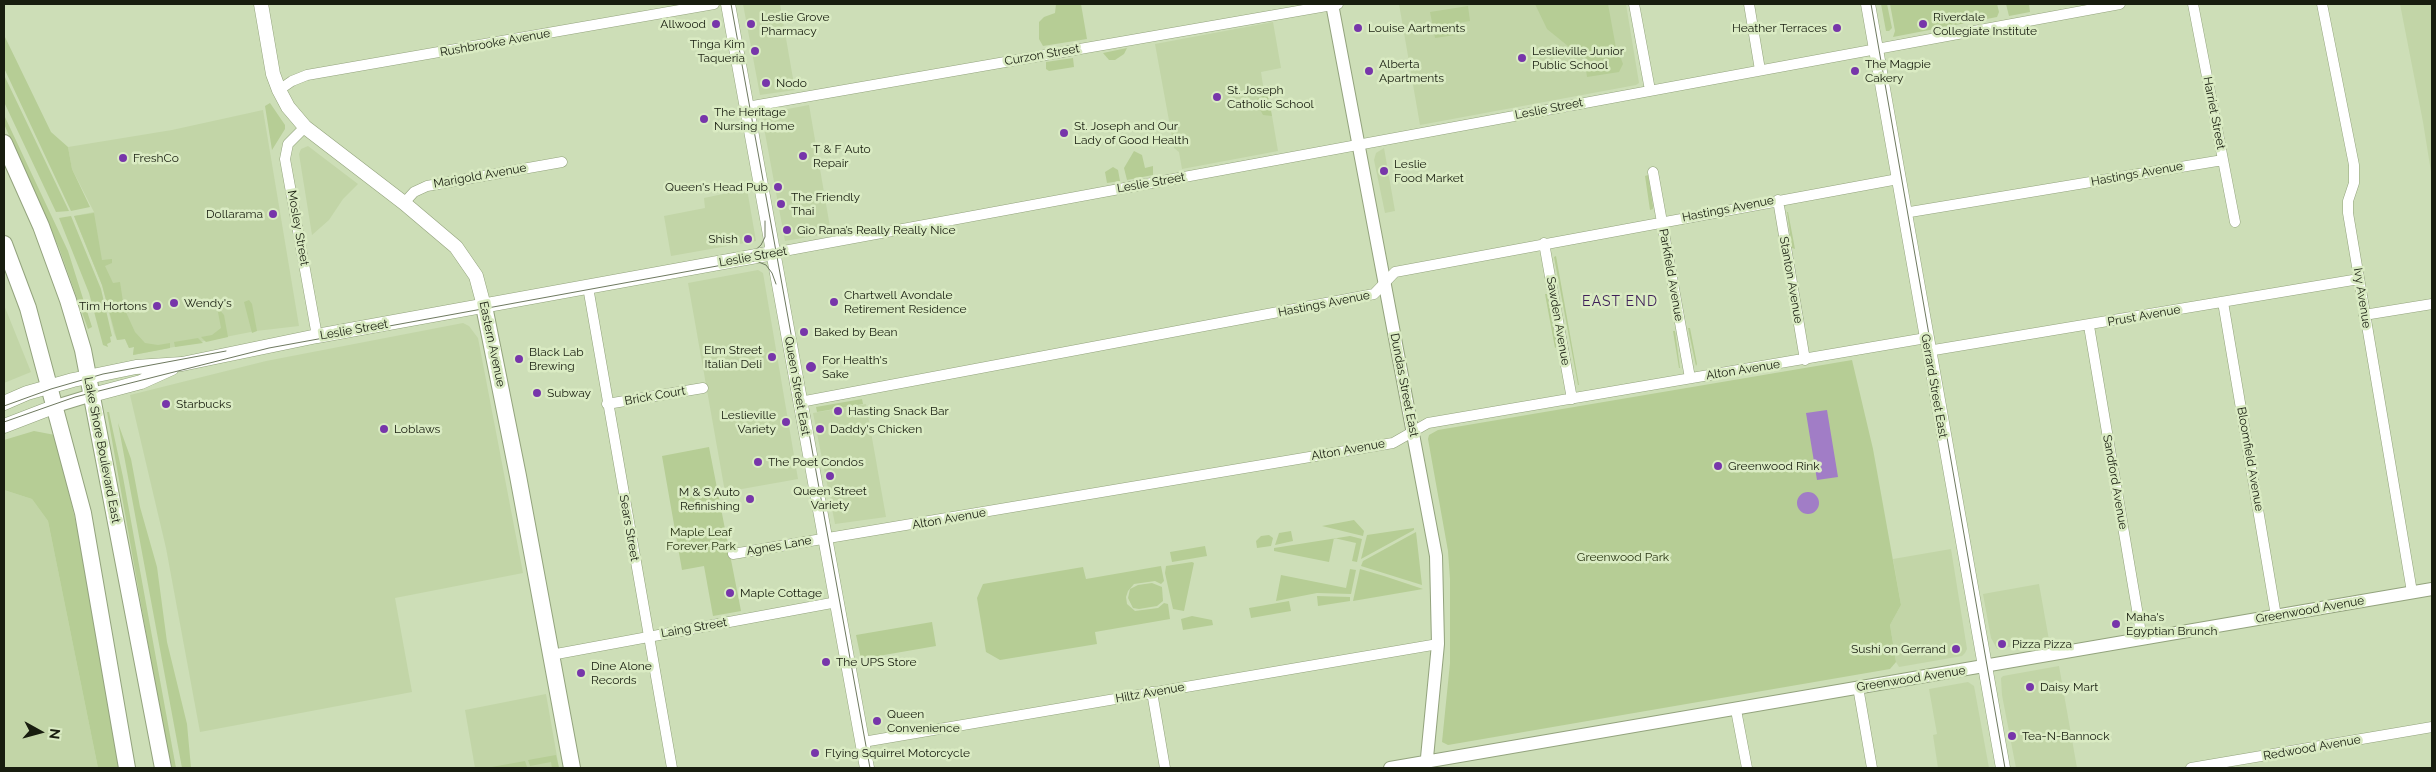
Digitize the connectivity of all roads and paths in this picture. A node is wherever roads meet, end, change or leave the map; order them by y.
1 (261, 4) edge
2 (714, 4) edge
3 (728, 4) edge
4 (1334, 4) edge
5 (1634, 4) edge
6 (1749, 4) edge
7 (1868, 4) edge
8 (2120, 4) edge
9 (2193, 4) edge
10 (2322, 4) edge
11 (1876, 49) junction
12 (1760, 70) junction
13 (279, 90) junction
14 (1650, 90) junction
15 (747, 108) junction
16 (305, 127) junction
17 (4, 143) edge
18 (1358, 145) junction
19 (2223, 160) junction
20 (562, 162) dead end
21 (1653, 172) dead end
22 (1898, 178) junction
23 (1778, 200) junction
24 (404, 203) junction
25 (1904, 213) junction
26 (1662, 222) junction
27 (2235, 222) dead end
28 (1544, 243) junction
29 (4, 244) edge
30 (773, 253) junction
31 (2359, 279) junction
32 (1385, 283) junction
33 (588, 287) junction
34 (2223, 302) junction
35 (2432, 304) edge
36 (484, 306) junction
37 (2364, 315) junction
38 (2088, 326) junction
39 (317, 336) junction
40 (1927, 345) junction
41 (1805, 360) junction
42 (182, 364) junction
43 (88, 377) junction
44 (1690, 378) junction
45 (50, 387) junction
46 (703, 388) dead end
47 (92, 395) junction
48 (1572, 399) junction
49 (800, 402) junction
50 (4, 403) edge
51 (607, 404) junction
52 (56, 406) junction
53 (4, 426) edge
54 (1413, 433) junction
55 (825, 539) junction
56 (733, 554) dead end
57 (2432, 589) edge
58 (2412, 592) junction
59 (837, 602) junction
60 (2276, 616) junction
61 (648, 636) junction
62 (2142, 639) junction
63 (1438, 644) junction
64 (551, 655) junction
65 (1984, 667) junction
66 (1858, 687) junction
67 (1152, 692) junction
68 (1736, 710) junction
69 (2432, 727) edge
70 (863, 742) junction
71 (1426, 765) edge
72 (127, 768) edge
73 (163, 768) edge
74 (572, 768) edge
75 (672, 768) edge
76 (868, 768) edge
77 (1165, 768) edge
78 (1390, 768) edge
79 (1747, 768) edge
80 (1872, 768) edge
81 (2002, 768) edge
82 (2191, 768) edge

1 - 13 main road, Eastern Avenue
2 - 13 street, Rushbrooke Avenue
3 - 15 main road, Queen Street East
4 - 15 street, Curzon Street
4 - 18 street, Dundas Street East
5 - 14 street
6 - 12 street
7 - 11 main road, Gerrard Street East
8 - 11 street, Leslie Street
9 - 19 street, Harriet Street
10 - 31 street, Ivy Avenue
11 - 12 street, Leslie Street
11 - 22 main road, Gerrard Street East
12 - 14 street, Leslie Street
13 - 16 main road, Eastern Avenue
14 - 18 street, Leslie Street
15 - 30 main road, Queen Street East
16 - 24 main road, Eastern Avenue
16 - 39 street, Mosley Street
17 - 43 main road, Lake Shore Boulevard East
18 - 30 street, Leslie Street
18 - 32 street, Dundas Street East
19 - 25 street, Hastings Avenue
19 - 27 street, Harriet Street
20 - 24 street, Marigold Avenue
21 - 26 street, Parkfield Avenue
22 - 23 street, Hastings Avenue
22 - 25 main road, Gerrard Street East
23 - 26 street, Hastings Avenue
23 - 41 street, Stanton Avenue
24 - 36 main road, Eastern Avenue
25 - 40 main road, Gerrard Street East
26 - 28 street, Hastings Avenue
26 - 44 street, Parkfield Avenue
28 - 32 street, Hastings Avenue
28 - 48 street, Sawden Avenue
29 - 45 main road
30 - 33 main road, Leslie Street
30 - 49 main road, Queen Street East
31 - 34 street, Prust Avenue
31 - 37 street, Ivy Avenue
32 - 49 street, Hastings Avenue
32 - 54 street, Dundas Street East
33 - 36 main road, Leslie Street
33 - 51 street, Sears Street
34 - 38 street, Prust Avenue
34 - 60 street, Bloomfield Avenue
35 - 37 street
36 - 39 main road, Leslie Street
36 - 64 main road, Eastern Avenue
37 - 58 street, Ivy Avenue
38 - 40 street, Prust Avenue
38 - 62 street, Sandford Avenue
39 - 42 main road, Leslie Street
40 - 41 street, Alton Avenue
40 - 65 main road, Gerrard Street East
41 - 44 street, Alton Avenue
42 - 43 main road, Leslie Street
42 - 47 main road, Leslie Street
43 - 45 main road, Leslie Street
43 - 47 main road, Lake Shore Boulevard East
44 - 48 street, Alton Avenue
45 - 50 main road, Leslie Street
45 - 52 main road
46 - 51 street, Brick Court
47 - 52 street, Leslie Street
47 - 73 main road, Lake Shore Boulevard East
48 - 54 street, Alton Avenue
49 - 55 main road, Queen Street East
51 - 61 street, Sears Street
52 - 53 main road, Leslie Street
52 - 72 main road
54 - 55 street, Alton Avenue
54 - 63 street, Dundas Street East
55 - 56 street, Agnes Lane
55 - 59 main road, Queen Street East
57 - 58 street, Greenwood Avenue
58 - 60 street, Greenwood Avenue
59 - 61 street, Laing Street
59 - 70 main road, Queen Street East
60 - 62 street, Greenwood Avenue
61 - 64 street, Laing Street
61 - 75 street, Sears Street
62 - 65 street, Greenwood Avenue
63 - 67 street, Hiltz Avenue
63 - 71 street, Dundas Street East
64 - 74 main road, Eastern Avenue
65 - 66 street, Greenwood Avenue
65 - 81 main road, Gerrard Street East
66 - 68 street, Greenwood Avenue
66 - 80 street
67 - 70 street, Hiltz Avenue
67 - 77 street
68 - 71 street, Greenwood Avenue
68 - 79 street
69 - 82 street, Redwood Avenue
70 - 76 main road, Queen Street East
71 - 78 street, Greenwood Avenue

